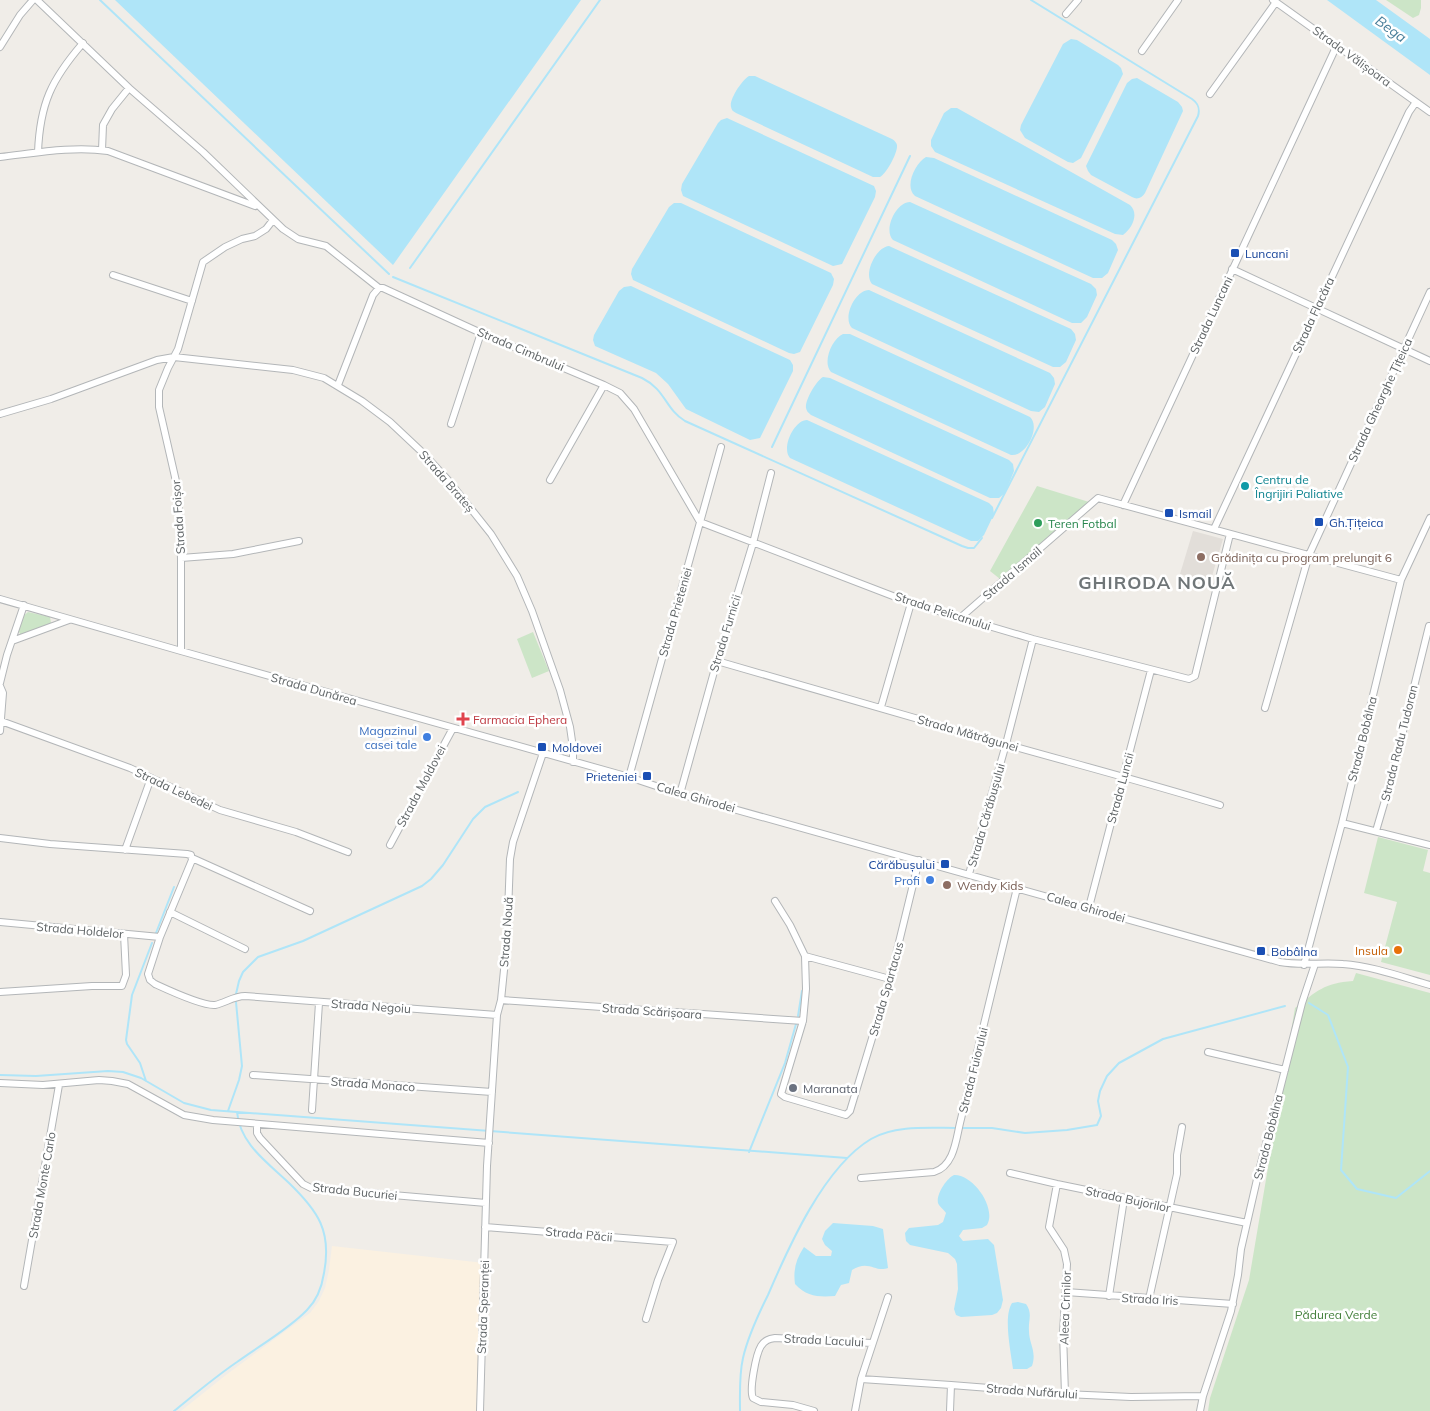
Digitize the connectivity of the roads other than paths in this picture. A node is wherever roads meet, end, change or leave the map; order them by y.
1 (35, 0) edge
2 (1078, 0) edge
3 (1178, 0) edge
4 (1274, 1) edge
5 (1066, 14) dead end
6 (82, 43) junction
7 (1337, 45) junction
8 (0, 46) edge
9 (1142, 51) dead end
10 (129, 88) junction
11 (1210, 94) dead end
12 (1416, 102) junction
13 (1430, 112) edge
14 (102, 150) junction
15 (38, 152) junction
16 (0, 157) edge
17 (259, 208) junction
18 (273, 220) junction
19 (1232, 269) junction
20 (113, 275) dead end
21 (379, 288) junction
22 (1430, 292) edge
23 (192, 301) junction
24 (1316, 308) junction
25 (481, 333) junction
26 (1404, 349) junction
27 (174, 357) junction
28 (1430, 361) edge
29 (338, 385) junction
30 (604, 385) junction
31 (0, 414) edge
32 (452, 424) dead end
33 (721, 447) dead end
34 (771, 473) dead end
35 (550, 480) dead end
36 (1123, 505) junction
37 (1430, 518) edge
38 (700, 522) junction
39 (1214, 529) junction
40 (1230, 534) junction
41 (299, 541) dead end
42 (753, 543) junction
43 (1309, 555) junction
44 (182, 558) junction
45 (1401, 580) junction
46 (0, 598) edge
47 (911, 603) junction
48 (24, 605) junction
49 (960, 618) junction
50 (70, 619) junction
51 (1429, 626) edge
52 (1033, 639) junction
53 (12, 641) junction
54 (181, 651) junction
55 (716, 661) junction
56 (1151, 670) junction
57 (0, 684) edge
58 (881, 707) junction
59 (1265, 708) dead end
60 (1, 721) edge
61 (453, 728) junction
62 (0, 731) edge
63 (1006, 744) junction
64 (543, 753) junction
65 (573, 762) junction
66 (1124, 776) junction
67 (629, 777) junction
68 (151, 778) junction
69 (680, 794) junction
70 (1220, 804) dead end
71 (1342, 823) junction
72 (1376, 831) junction
73 (0, 838) edge
74 (390, 845) dead end
75 (1430, 845) edge
76 (125, 850) junction
77 (348, 852) dead end
78 (192, 858) junction
79 (919, 860) junction
80 (970, 874) junction
81 (1017, 888) junction
82 (776, 901) dead end
83 (1089, 907) junction
84 (310, 911) dead end
85 (170, 912) junction
86 (0, 922) edge
87 (124, 934) junction
88 (160, 938) junction
89 (245, 949) dead end
90 (805, 956) junction
91 (1315, 964) junction
92 (1304, 965) junction
93 (890, 979) junction
94 (1430, 985) edge
95 (0, 992) edge
96 (501, 1000) junction
97 (319, 1003) junction
98 (497, 1015) junction
99 (803, 1021) junction
100 (1208, 1052) dead end
101 (1285, 1070) junction
102 (253, 1076) dead end
103 (314, 1079) junction
104 (0, 1083) edge
105 (59, 1084) junction
106 (492, 1092) junction
107 (312, 1110) dead end
108 (257, 1124) junction
109 (1182, 1127) dead end
110 (489, 1143) junction
111 (1010, 1173) dead end
112 (861, 1178) dead end
113 (1057, 1184) junction
114 (1124, 1198) junction
115 (486, 1203) junction
116 (1169, 1208) junction
117 (1247, 1223) junction
118 (486, 1227) junction
119 (24, 1286) dead end
120 (1066, 1292) junction
121 (1109, 1296) junction
122 (888, 1297) dead end
123 (1149, 1299) junction
124 (1233, 1304) junction
125 (646, 1319) dead end
126 (872, 1343) junction
127 (862, 1380) junction
128 (951, 1385) junction
129 (1065, 1394) junction
130 (1203, 1396) junction
131 (480, 1411) edge
132 (814, 1411) edge
133 (855, 1411) edge
134 (950, 1411) edge
135 (1200, 1411) edge

1 - 6 street, Strada Cimbrului
1 - 8 street
2 - 5 street
3 - 9 street
4 - 7 street, Strada Vălișoara
4 - 11 street
6 - 10 street, Strada Cimbrului
6 - 15 street
7 - 12 street, Strada Vălișoara
7 - 19 street, Strada Luncani
10 - 14 street
10 - 17 street, Strada Cimbrului
12 - 13 street, Strada Vălișoara
12 - 24 street, Strada Flacăra
14 - 15 street
14 - 17 street
15 - 16 street
17 - 18 street, Strada Cimbrului
18 - 21 street, Strada Cimbrului
18 - 23 street, Strada Foișor
19 - 24 street
19 - 36 street, Strada Luncani
20 - 23 street
21 - 25 street, Strada Cimbrului
21 - 29 street
22 - 26 street, Strada Gheorghe Țițeica
23 - 27 street, Strada Foișor
24 - 26 street
24 - 39 street, Strada Flacăra
25 - 30 street, Strada Cimbrului
25 - 32 street
26 - 28 street
26 - 43 street, Strada Gheorghe Țițeica
27 - 29 street, Strada Brateș
27 - 31 street, Strada Brateș
27 - 44 street, Strada Foișor
29 - 65 street, Strada Brateș
30 - 35 street
30 - 38 street, Strada Cimbrului
33 - 38 street, Strada Prieteniei
34 - 42 street, Strada Furnicii
36 - 39 street, Strada Ismail
36 - 49 street, Strada Ismail
37 - 45 street, Strada Bobâlna
38 - 42 street, Strada Pelicanului
38 - 67 street, Strada Prieteniei
39 - 40 street, Strada Ismail
40 - 43 street, Strada Ismail
40 - 56 street, Strada Pelicanului
41 - 44 street
42 - 47 street, Strada Pelicanului
42 - 55 street, Strada Furnicii
43 - 45 street, Strada Ismail
43 - 59 street, Strada Gheorghe Țițeica
44 - 54 street, Strada Foișor
45 - 71 street, Strada Bobâlna
46 - 48 street, Strada Dunărea
47 - 49 street, Strada Pelicanului
47 - 58 street
48 - 50 street, Strada Dunărea
48 - 53 street
49 - 52 street, Strada Pelicanului
50 - 53 street
50 - 54 street, Strada Dunărea
51 - 72 street, Strada Radu Tudoran
52 - 56 street, Strada Pelicanului
52 - 63 street, Strada Cărăbușului
53 - 57 street
54 - 61 street, Strada Dunărea
55 - 58 street, Strada Mătrăgunei
55 - 69 street, Strada Furnicii
56 - 66 street, Strada Luncii
57 - 60 street
58 - 63 street, Strada Mătrăgunei
60 - 62 street
60 - 68 street, Strada Lebedei
61 - 64 street, Strada Dunărea
61 - 74 street, Strada Moldovei
63 - 66 street, Strada Mătrăgunei
63 - 80 street, Strada Cărăbușului
64 - 65 street, Strada Dunărea
64 - 96 street, Strada Nouă
65 - 67 street, Strada Dunărea
66 - 70 street, Strada Mătrăgunei
66 - 83 street, Strada Luncii
67 - 69 street, Calea Ghirodei
68 - 76 street
68 - 77 street, Strada Lebedei
69 - 79 street, Calea Ghirodei
71 - 72 street
71 - 92 street, Strada Bobâlna
72 - 75 street
73 - 76 street
76 - 78 street
78 - 84 street
78 - 85 street
79 - 80 street, Calea Ghirodei
79 - 93 street, Strada Spartacus
80 - 81 street, Calea Ghirodei
81 - 83 street, Calea Ghirodei
81 - 112 street, Strada Fuiorului
82 - 90 street
83 - 92 street, Calea Ghirodei
85 - 88 street
85 - 89 street
86 - 87 street, Strada Holdelor
87 - 88 street, Strada Holdelor
87 - 95 street
88 - 97 street, Strada Negoiu
90 - 93 street
90 - 99 street
91 - 92 street, Calea Ghirodei
91 - 94 street, Calea Ghirodei
91 - 101 street, Strada Bobâlna
93 - 99 street, Strada Spartacus
96 - 98 street, Strada Nouă
96 - 99 street, Strada Scărișoara
97 - 98 street, Strada Negoiu
97 - 103 street
98 - 106 street, Strada Nouă
100 - 101 street
101 - 117 street, Strada Bobâlna
102 - 103 street, Strada Monaco
103 - 106 street, Strada Monaco
103 - 107 street
104 - 105 street
105 - 108 street
105 - 119 street, Strada Monte Carlo
106 - 110 street, Strada Nouă
108 - 110 street
108 - 115 street, Strada Bucuriei
109 - 116 street
110 - 115 street, Strada Speranței
111 - 113 street, Strada Bujorilor
113 - 114 street, Strada Bujorilor
113 - 120 street, Aleea Crinilor
114 - 116 street, Strada Bujorilor
114 - 121 street
115 - 118 street, Strada Speranței
116 - 117 street, Strada Bujorilor
116 - 123 street
117 - 124 street, Strada Bobâlna
118 - 125 street, Strada Păcii
118 - 131 street, Strada Speranței
120 - 121 street, Strada Iris
120 - 129 street, Aleea Crinilor
121 - 123 street, Strada Iris
122 - 126 street, Strada Lacului
123 - 124 street, Strada Iris
124 - 130 street, Strada Bobâlna
126 - 127 street, Strada Lacului
126 - 132 street, Strada Lacului
127 - 128 street, Strada Nufărului
127 - 133 street, Strada Lacului
128 - 129 street, Strada Nufărului
128 - 134 street
129 - 130 street, Strada Nufărului
130 - 135 street, Strada Bobâlna

